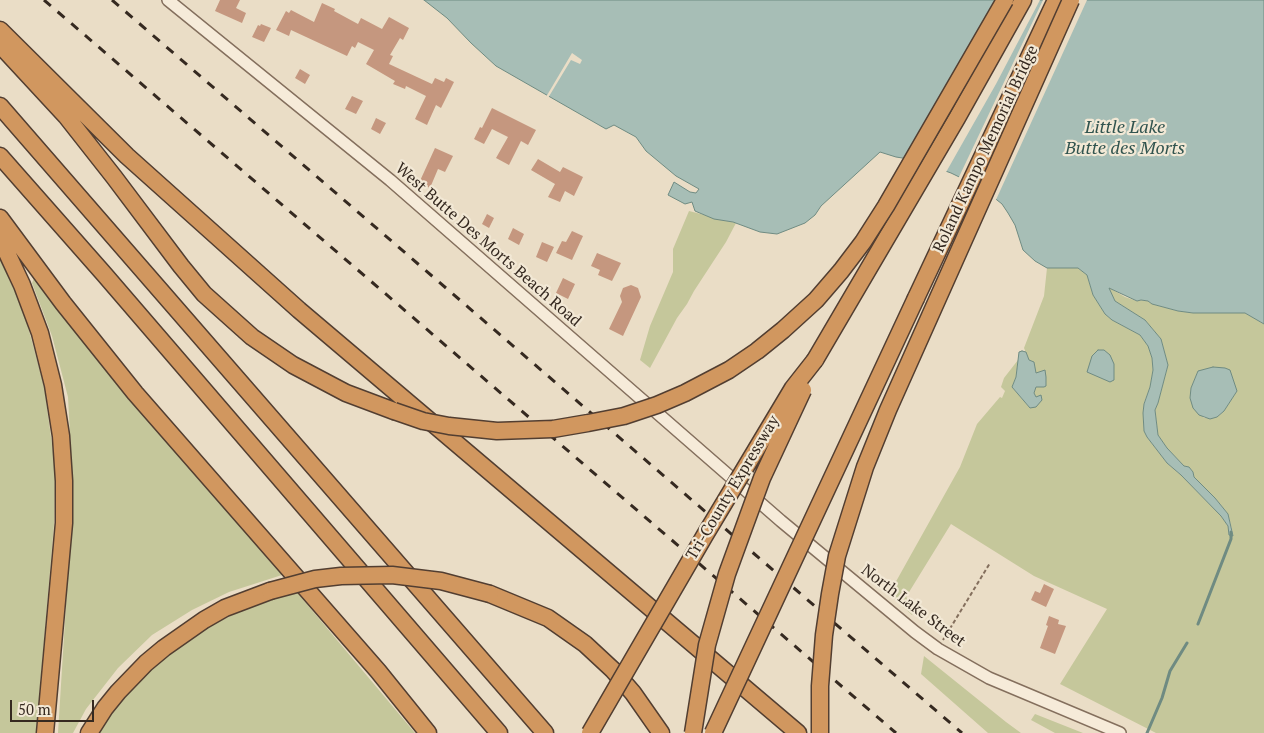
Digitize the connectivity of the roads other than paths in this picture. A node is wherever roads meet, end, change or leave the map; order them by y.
1 (168, 0) edge
2 (1005, 0) edge
3 (1023, 0) edge
4 (1056, 0) edge
5 (1071, 0) edge
6 (0, 30) edge
7 (0, 44) edge
8 (0, 106) edge
9 (0, 156) edge
10 (0, 218) edge
11 (0, 238) edge
12 (881, 247) joint
13 (815, 360) junction
14 (782, 521) joint
15 (45, 733) edge
16 (89, 733) edge
17 (428, 733) edge
18 (499, 733) edge
19 (545, 733) edge
20 (590, 733) edge
21 (661, 733) edge
22 (693, 733) edge
23 (713, 733) edge
24 (798, 733) edge
25 (820, 733) edge
26 (1120, 733) edge

1 - 14 street, West Butte Des Morts Beach Road
2 - 7 highway, bridge
3 - 12 highway, Roland Kampo Memorial Bridge
4 - 23 highway, Roland Kampo Memorial Bridge, bridge
5 - 25 highway, bridge
6 - 24 highway
8 - 19 highway
9 - 18 highway
10 - 17 highway
11 - 15 highway
12 - 13 highway, Tri-County Expressway
13 - 20 highway, Tri-County Expressway, bridge
13 - 22 highway, bridge
14 - 26 street, North Lake Street
16 - 21 highway, bridge

